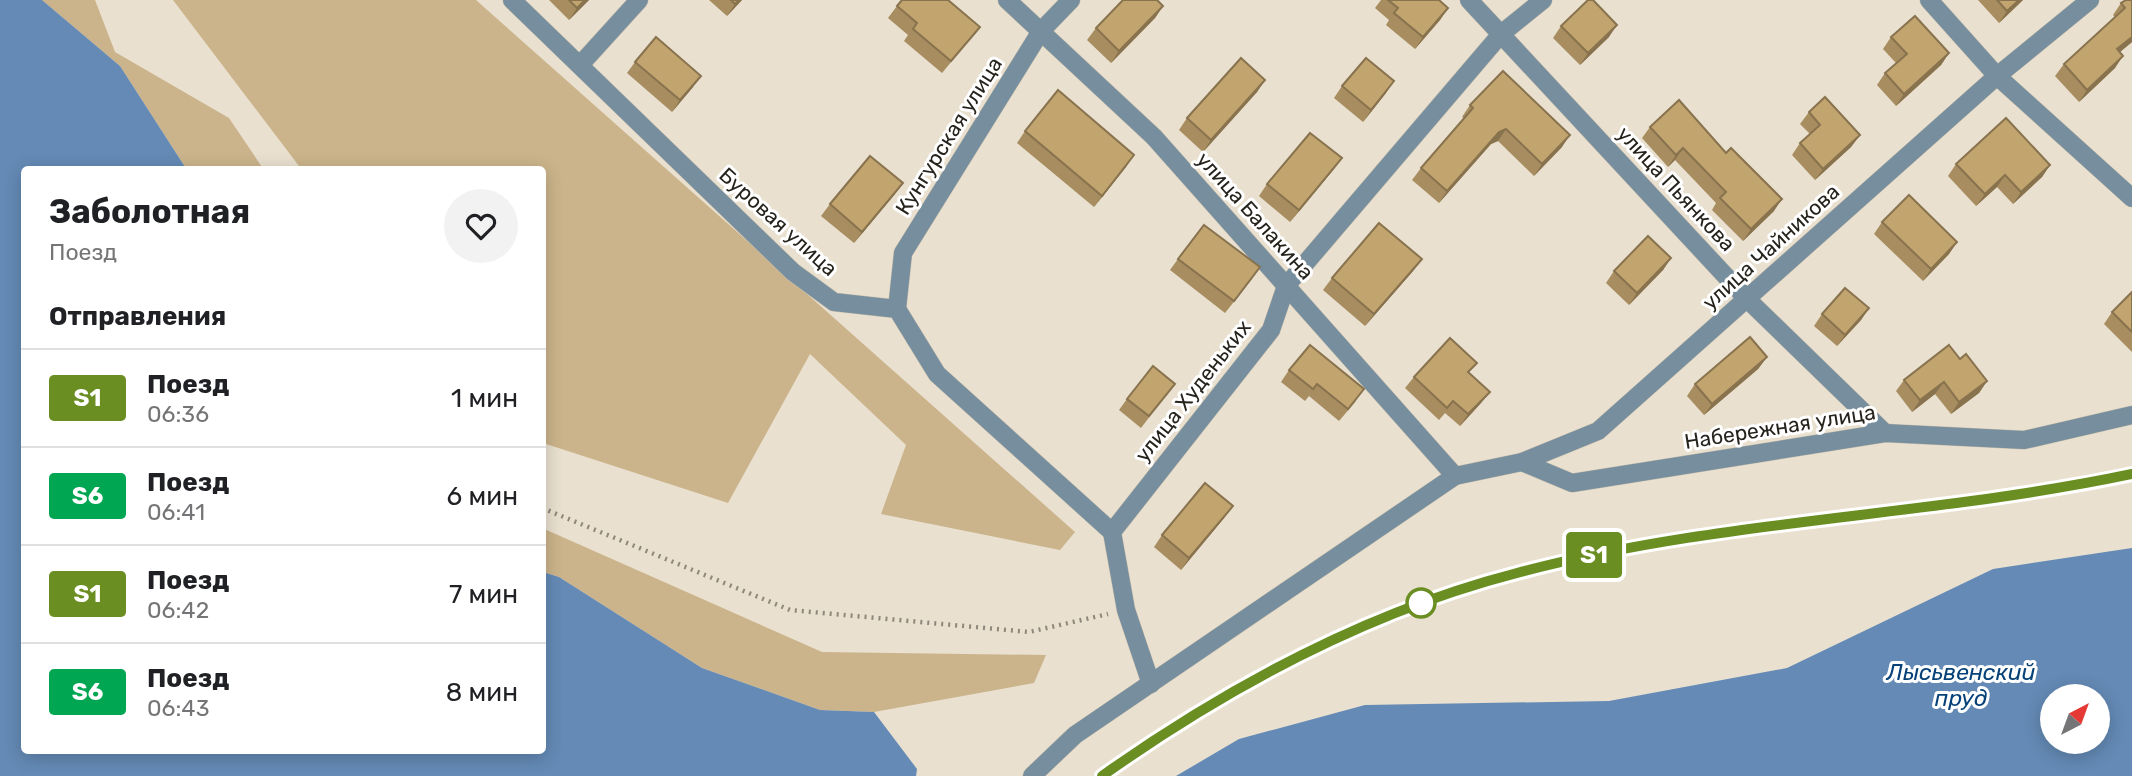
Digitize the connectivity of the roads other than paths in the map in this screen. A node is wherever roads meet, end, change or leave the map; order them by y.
1 (512, 0) edge
2 (639, 0) edge
3 (1007, 0) edge
4 (1071, 0) edge
5 (1469, 0) edge
6 (1543, 0) edge
7 (1929, 0) edge
8 (2090, 0) edge
9 (1041, 31) junction
10 (1501, 34) junction
11 (580, 65) junction
12 (1997, 76) junction
13 (2132, 198) edge
14 (1286, 286) junction
15 (1747, 299) junction
16 (897, 309) junction
17 (2132, 415) edge
18 (1885, 433) junction
19 (1522, 462) junction
20 (1455, 476) junction
21 (1112, 532) junction
22 (1151, 684) junction
23 (1032, 776) edge

1 - 11 street, Буровая улица
2 - 11 street
3 - 9 street, улица Балакина
4 - 9 street, Кунгурская улица
5 - 10 street, улица Пьянкова
6 - 10 street, улица Худеньких
7 - 12 street
8 - 12 street, улица Чайникова
9 - 14 street, улица Балакина
9 - 16 street, Кунгурская улица
10 - 14 street, улица Худеньких
10 - 15 street, улица Пьянкова
11 - 16 street, Буровая улица
12 - 13 street
12 - 15 street, улица Чайникова
14 - 20 street, улица Балакина
14 - 21 street, улица Худеньких
15 - 18 street, улица Пьянкова
15 - 19 street, улица Чайникова
16 - 21 street
17 - 18 street, Набережная улица
18 - 19 street, Набережная улица
19 - 20 street, улица Чайникова
20 - 22 street
21 - 22 street
22 - 23 street

